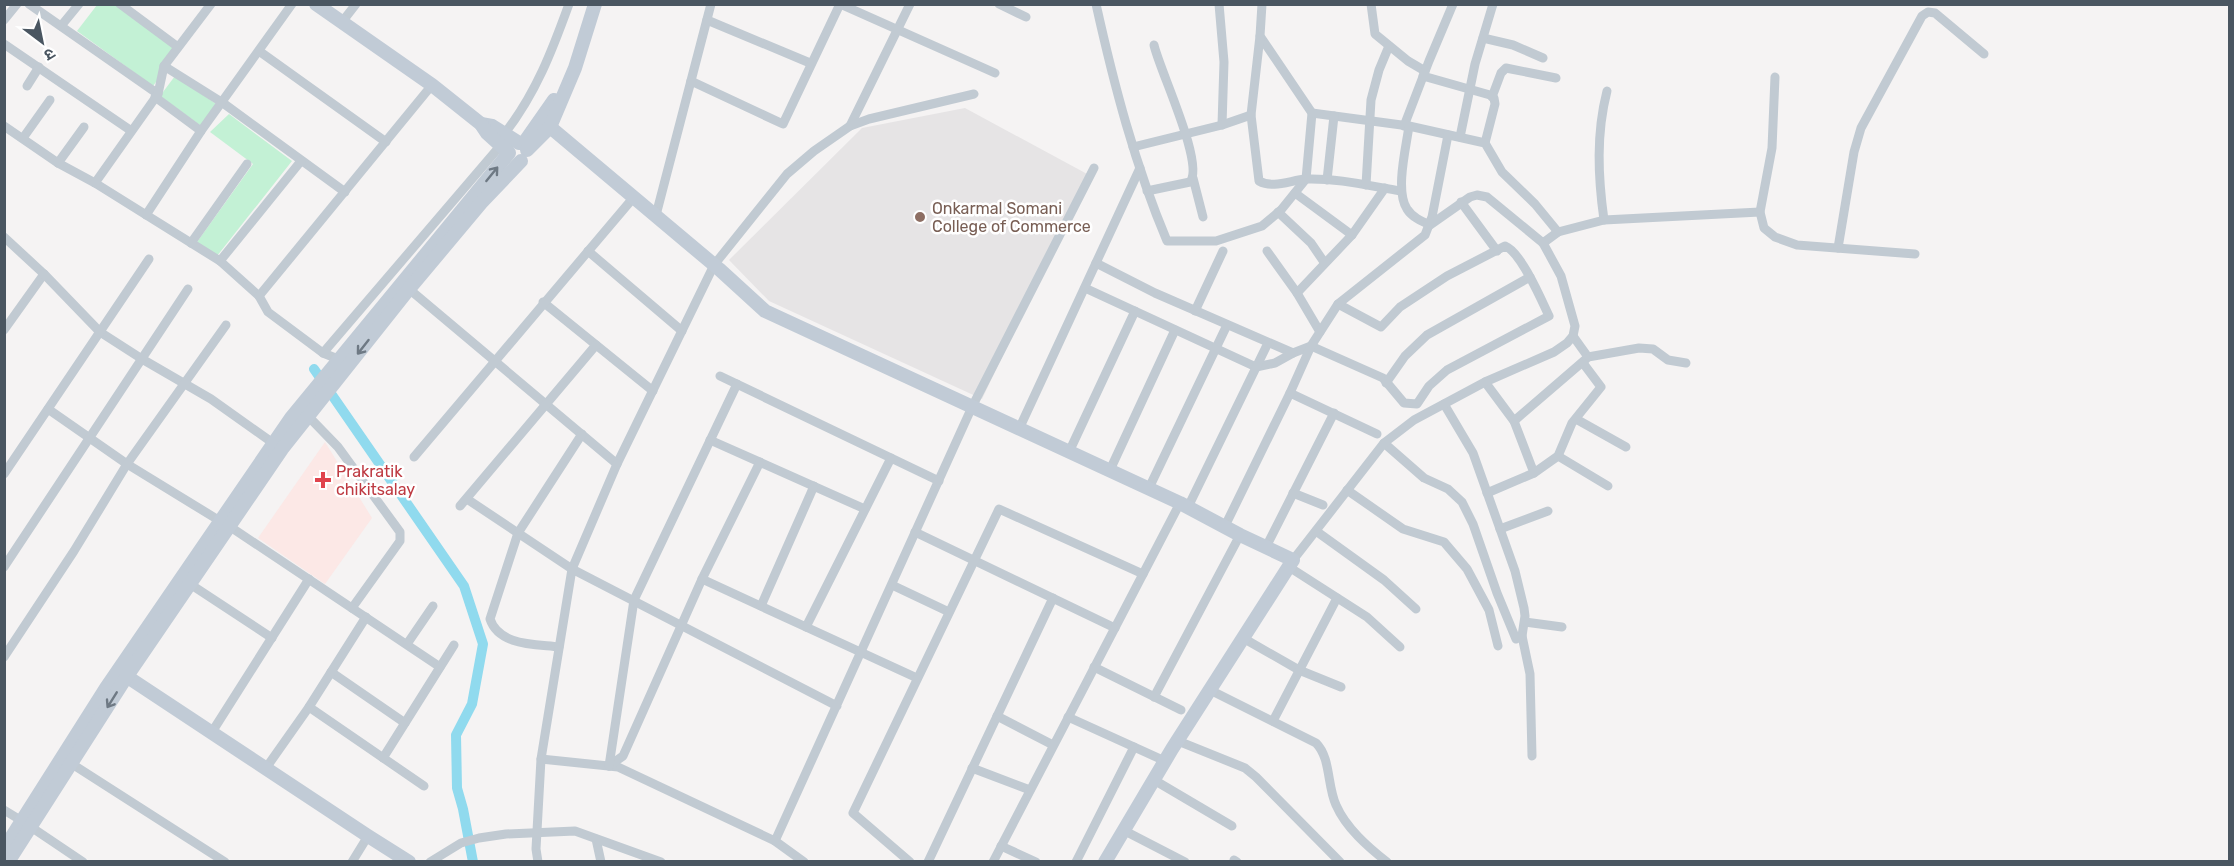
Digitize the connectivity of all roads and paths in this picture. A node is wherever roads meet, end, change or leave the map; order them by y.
1 (17, 4) edge
2 (29, 4) edge
3 (79, 4) edge
4 (120, 4) edge
5 (292, 4) edge
6 (316, 4) edge
7 (356, 4) edge
8 (568, 4) edge
9 (585, 4) edge
10 (595, 4) edge
11 (711, 4) edge
12 (840, 4) edge
13 (910, 4) edge
14 (999, 4) edge
15 (1096, 4) edge
16 (1220, 4) edge
17 (1262, 4) edge
18 (1371, 4) edge
19 (1454, 4) edge
20 (1493, 4) edge
21 (210, 5) edge
22 (1026, 17) dead end
23 (4, 20) edge
24 (707, 20) junction
25 (342, 22) junction
26 (61, 26) junction
27 (898, 31) junction
28 (1260, 36) junction
29 (1483, 38) junction
30 (4, 44) edge
31 (1154, 45) dead end
32 (1389, 46) junction
33 (178, 47) junction
34 (259, 51) junction
35 (1984, 54) dead end
36 (1543, 58) dead end
37 (810, 63) junction
38 (164, 66) junction
39 (39, 67) junction
40 (995, 73) dead end
41 (1424, 74) junction
42 (1775, 77) dead end
43 (1556, 78) dead end
44 (691, 81) junction
45 (432, 85) junction
46 (27, 86) dead end
47 (1469, 89) junction
48 (1607, 91) dead end
49 (974, 94) dead end
50 (156, 95) junction
51 (1492, 97) junction
52 (50, 100) dead end
53 (223, 103) junction
54 (1312, 113) junction
55 (1251, 115) junction
56 (1334, 116) junction
57 (1370, 121) junction
58 (1222, 125) junction
59 (4, 126) edge
60 (850, 126) junction
61 (1407, 126) junction
62 (84, 127) dead end
63 (550, 127) junction
64 (130, 130) junction
65 (201, 131) junction
66 (1186, 134) junction
67 (1448, 135) junction
68 (1460, 137) junction
69 (23, 138) junction
70 (386, 142) junction
71 (1485, 143) junction
72 (515, 147) junction
73 (1133, 147) junction
74 (301, 161) junction
75 (58, 163) junction
76 (247, 164) dead end
77 (1094, 168) dead end
78 (1140, 168) junction
79 (1193, 178) junction
80 (1306, 179) junction
81 (1327, 180) junction
82 (95, 183) junction
83 (1366, 185) junction
84 (1385, 188) junction
85 (1147, 191) junction
86 (1401, 191) junction
87 (345, 192) junction
88 (1295, 193) junction
89 (634, 196) junction
90 (1461, 202) junction
91 (1278, 212) junction
92 (1760, 212) junction
93 (146, 214) junction
94 (656, 215) junction
95 (1203, 217) dead end
96 (1604, 220) junction
97 (439, 228) junction
98 (1428, 230) junction
99 (1558, 232) junction
100 (1352, 235) junction
101 (4, 237) edge
102 (191, 243) junction
103 (1544, 243) junction
104 (1838, 248) junction
105 (588, 250) junction
106 (1223, 251) dead end
107 (1267, 251) dead end
108 (1497, 251) junction
109 (1915, 254) dead end
110 (148, 259) dead end
111 (220, 261) junction
112 (1324, 262) junction
113 (1096, 263) junction
114 (714, 265) junction
115 (44, 274) junction
116 (1530, 277) junction
117 (1085, 288) junction
118 (188, 289) dead end
119 (409, 289) junction
120 (1296, 293) junction
121 (259, 296) junction
122 (543, 302) junction
123 (1338, 304) junction
124 (1135, 311) junction
125 (1195, 311) junction
126 (1227, 324) junction
127 (226, 325) dead end
128 (4, 330) edge
129 (1175, 330) junction
130 (100, 332) junction
131 (682, 332) junction
132 (1320, 332) junction
133 (1573, 336) junction
134 (1268, 343) junction
135 (597, 345) junction
136 (1311, 346) junction
137 (1215, 349) junction
138 (323, 353) junction
139 (1293, 353) junction
140 (142, 359) junction
141 (494, 360) junction
142 (1586, 360) junction
143 (1686, 363) dead end
144 (339, 365) junction
145 (1256, 367) junction
146 (720, 376) dead end
147 (184, 382) junction
148 (1485, 382) junction
149 (1386, 383) junction
150 (737, 384) junction
151 (653, 391) junction
152 (1290, 393) junction
153 (546, 404) junction
154 (1444, 404) junction
155 (972, 407) junction
156 (48, 409) junction
157 (307, 410) junction
158 (1334, 413) junction
159 (1576, 418) junction
160 (1514, 422) junction
161 (1019, 429) junction
162 (582, 434) junction
163 (1377, 434) dead end
164 (88, 439) junction
165 (710, 440) junction
166 (273, 443) junction
167 (1384, 443) junction
168 (1626, 447) dead end
169 (1069, 452) junction
170 (1558, 456) junction
171 (414, 457) dead end
172 (891, 458) junction
173 (760, 462) junction
174 (127, 464) junction
175 (617, 464) junction
176 (1110, 470) junction
177 (1534, 473) junction
178 (4, 474) edge
179 (939, 481) junction
180 (814, 486) junction
181 (1608, 486) dead end
182 (1149, 489) junction
183 (1347, 490) junction
184 (1293, 493) junction
185 (1487, 493) junction
186 (1184, 505) junction
187 (1323, 505) dead end
188 (865, 509) junction
189 (1548, 511) dead end
190 (225, 523) junction
191 (1225, 526) junction
192 (1500, 528) junction
193 (1316, 531) junction
194 (915, 532) junction
195 (518, 533) junction
196 (1240, 535) junction
197 (1266, 547) junction
198 (974, 560) junction
199 (1290, 561) junction
200 (4, 567) edge
201 (572, 568) junction
202 (1143, 574) junction
203 (309, 579) junction
204 (702, 579) junction
205 (190, 584) junction
206 (892, 585) junction
207 (1053, 598) junction
208 (1337, 598) junction
209 (634, 600) junction
210 (433, 606) dead end
211 (760, 606) junction
212 (352, 608) junction
213 (1416, 609) dead end
214 (949, 612) junction
215 (366, 617) junction
216 (1525, 622) junction
217 (681, 625) junction
218 (806, 627) junction
219 (1562, 627) dead end
220 (1114, 628) junction
221 (1522, 636) junction
222 (272, 638) junction
223 (1243, 638) junction
224 (407, 644) junction
225 (454, 645) dead end
226 (1498, 646) dead end
227 (559, 647) junction
228 (1400, 647) dead end
229 (861, 652) junction
230 (4, 657) edge
231 (440, 667) junction
232 (1094, 667) junction
233 (1299, 670) junction
234 (332, 672) junction
235 (123, 673) junction
236 (918, 678) junction
237 (1341, 687) dead end
238 (1210, 690) junction
239 (1154, 697) junction
240 (837, 706) junction
241 (309, 707) junction
242 (1181, 710) dead end
243 (997, 716) junction
244 (1068, 717) junction
245 (1274, 721) junction
246 (405, 723) junction
247 (212, 732) junction
248 (1178, 741) junction
249 (1053, 745) junction
250 (1134, 747) junction
251 (1532, 756) dead end
252 (383, 758) junction
253 (1159, 758) junction
254 (541, 759) junction
255 (72, 764) junction
256 (609, 766) junction
257 (266, 768) junction
258 (972, 768) junction
259 (1154, 780) junction
260 (424, 786) dead end
261 (1030, 790) junction
262 (4, 810) edge
263 (26, 824) junction
264 (1232, 826) dead end
265 (1123, 830) junction
266 (537, 832) junction
267 (368, 836) junction
268 (597, 839) junction
269 (775, 841) junction
270 (1001, 846) junction
271 (4, 849) edge
272 (649, 859) edge
273 (8, 861) edge
274 (83, 861) edge
275 (225, 861) edge
276 (352, 861) edge
277 (410, 861) edge
278 (430, 861) edge
279 (538, 861) edge
280 (601, 861) edge
281 (661, 861) edge
282 (804, 861) edge
283 (910, 861) edge
284 (928, 861) edge
285 (993, 861) edge
286 (1036, 861) edge
287 (1076, 861) edge
288 (1105, 861) edge
289 (1185, 861) edge
290 (1340, 861) edge
291 (1387, 861) edge

1 - 23 street
2 - 26 street
3 - 26 street
4 - 33 street
5 - 34 street
6 - 25 main road
7 - 25 street
8 - 72 street
9 - 72 main road
10 - 63 main road
11 - 24 street
12 - 27 street
12 - 37 street
13 - 27 street
14 - 22 street
15 - 73 street
16 - 58 street
17 - 28 street
18 - 32 street
19 - 41 street
20 - 29 street
21 - 33 street
24 - 37 street
24 - 44 street
25 - 45 main road
26 - 50 street
27 - 40 street
27 - 60 street
28 - 54 street
28 - 55 street
29 - 36 street
29 - 47 street
30 - 39 street
31 - 66 street
32 - 41 street
32 - 57 street
33 - 38 street
34 - 53 street
34 - 70 street
35 - 104 street
37 - 44 street
38 - 50 street
38 - 53 street
39 - 46 street
39 - 64 street
41 - 47 street
41 - 61 street
42 - 92 street
43 - 51 street
44 - 94 street
45 - 70 street
45 - 72 main road
47 - 51 street
47 - 68 street
48 - 96 street
49 - 60 street
50 - 64 street
50 - 65 street
51 - 71 street
52 - 69 street
53 - 65 street
53 - 74 street
54 - 56 street
54 - 80 street
55 - 58 street
55 - 80 street
56 - 57 street
56 - 81 street
57 - 61 street
57 - 83 street
58 - 66 street
59 - 69 street
60 - 114 street
61 - 67 street
61 - 86 street
62 - 75 street
63 - 72 main road
63 - 89 main road
64 - 82 street
65 - 93 street
66 - 73 street
66 - 79 street
67 - 68 street
67 - 98 street
68 - 71 street
69 - 75 street
70 - 87 street
71 - 99 street
72 - 97 main road
72 - 119 main road
73 - 78 street
74 - 87 street
74 - 111 street
75 - 82 street
76 - 102 street
77 - 155 street
78 - 85 street
78 - 113 street
79 - 85 street
79 - 95 street
80 - 81 street
80 - 88 street
81 - 83 street
82 - 93 street
83 - 84 street
84 - 86 street
84 - 100 street
85 - 91 street
86 - 98 street
87 - 121 street
88 - 91 street
88 - 100 street
89 - 94 main road
89 - 105 street
90 - 98 street
90 - 103 street
90 - 108 street
91 - 112 street
92 - 96 street
92 - 104 street
93 - 102 street
94 - 114 main road
96 - 99 street
97 - 138 street
97 - 144 main road
98 - 123 street
99 - 103 street
100 - 112 street
101 - 115 street
102 - 111 street
103 - 133 street
104 - 109 street
105 - 122 street
105 - 131 street
106 - 125 street
107 - 120 street
108 - 116 street
108 - 123 street
110 - 130 street
111 - 121 street
112 - 120 street
113 - 117 street
113 - 125 street
114 - 131 street
114 - 155 main road
115 - 128 street
115 - 130 street
116 - 149 street
116 - 149 street
117 - 124 street
117 - 161 street
118 - 140 street
119 - 141 street
119 -> 144 main road
120 - 132 street
121 - 138 street
122 - 135 street
122 - 141 street
123 - 132 street
124 - 129 street
124 - 169 street
125 - 126 street
126 - 134 street
126 - 137 street
127 - 147 street
129 - 137 street
129 - 176 street
130 - 140 street
130 - 156 street
131 - 151 street
132 - 136 street
133 - 142 street
133 - 148 street
134 - 139 street
134 - 145 street
135 - 151 street
135 - 153 street
136 - 139 street
136 - 149 street
136 - 152 street
137 - 145 street
137 - 182 street
138 - 144 street
139 - 145 street
140 - 147 street
140 - 164 street
141 - 153 street
141 - 171 street
142 - 143 street
142 - 159 street
142 - 160 street
144 - 157 main road
145 - 186 street
146 - 150 street
147 - 166 street
147 - 174 street
148 - 154 street
148 - 160 street
150 - 165 street
150 - 172 street
151 - 175 street
152 - 158 street
152 - 191 street
153 - 162 street
153 - 195 street
154 - 167 street
154 - 185 street
155 - 161 main road
155 - 179 street
156 - 164 street
156 - 178 street
157 - 166 main road
157 - 190 main road
157 - 212 street
158 - 163 street
158 - 184 street
159 - 168 street
159 - 170 street
160 - 177 street
161 - 169 main road
162 - 175 street
162 - 195 street
164 - 174 street
164 - 200 street
165 - 173 street
165 - 209 street
166 - 190 main road
167 - 183 street
167 - 221 street
169 - 176 main road
170 - 177 street
170 - 181 street
172 - 179 street
172 - 188 street
173 - 180 street
173 - 204 street
174 - 190 street
174 - 230 street
175 - 201 street
176 - 182 main road
177 - 185 street
179 - 194 street
180 - 188 street
180 - 211 street
182 - 186 main road
183 - 193 street
183 - 226 street
184 - 187 street
184 - 197 street
185 - 192 street
186 - 191 main road
186 - 202 street
188 - 218 street
189 - 192 street
190 - 203 street
190 - 205 main road
190 - 235 main road
191 - 196 main road
192 - 216 street
193 - 199 street
193 - 213 street
194 - 198 street
194 - 206 street
195 - 201 street
195 - 227 street
196 - 197 main road
196 - 239 street
197 - 199 main road
198 - 202 street
198 - 207 street
198 - 214 street
199 - 208 street
199 - 223 main road
201 - 209 street
201 - 227 street
202 - 220 street
203 - 212 street
203 - 222 street
204 - 211 street
204 - 217 street
205 - 222 street
205 - 235 main road
206 - 214 street
206 - 229 street
207 - 220 street
207 - 243 street
208 - 228 street
208 - 233 street
209 - 217 street
209 - 256 street
210 - 224 street
211 - 218 street
212 - 215 street
214 - 236 street
215 - 224 street
215 - 234 street
216 - 219 street
216 - 221 street
217 - 240 street
217 - 256 street
218 - 229 street
220 - 232 street
221 - 251 street
222 - 247 street
223 - 233 street
223 - 238 main road
224 - 231 street
225 - 231 street
227 - 254 street
229 - 236 street
229 - 240 street
231 - 246 street
232 - 239 street
232 - 244 street
233 - 237 street
233 - 245 street
234 - 241 street
234 - 246 street
235 - 247 main road
235 -> 255 main road
235 - 263 main road
236 - 283 street
238 - 245 street
238 - 248 main road
239 - 242 street
240 - 269 street
241 - 252 street
241 - 257 street
243 - 249 street
243 - 258 street
244 - 249 street
244 - 250 street
245 - 291 street
246 - 252 street
247 - 257 main road
248 - 253 main road
248 - 290 street
249 - 261 street
250 - 253 street
250 - 287 street
252 - 260 street
253 - 259 main road
254 - 256 street
254 - 266 street
255 - 263 main road
255 - 275 street
256 - 269 street
257 - 267 main road
258 - 261 street
258 - 284 street
259 - 264 street
259 - 265 main road
261 - 270 street
262 - 263 street
263 - 271 main road
263 - 273 main road
263 - 274 street
265 - 288 main road
265 - 289 street
266 - 268 street
266 - 278 street
266 - 279 street
267 - 276 street
267 - 277 main road
268 - 272 street
268 - 280 street
269 - 282 street
270 - 285 street
270 - 286 street
272 - 281 street

